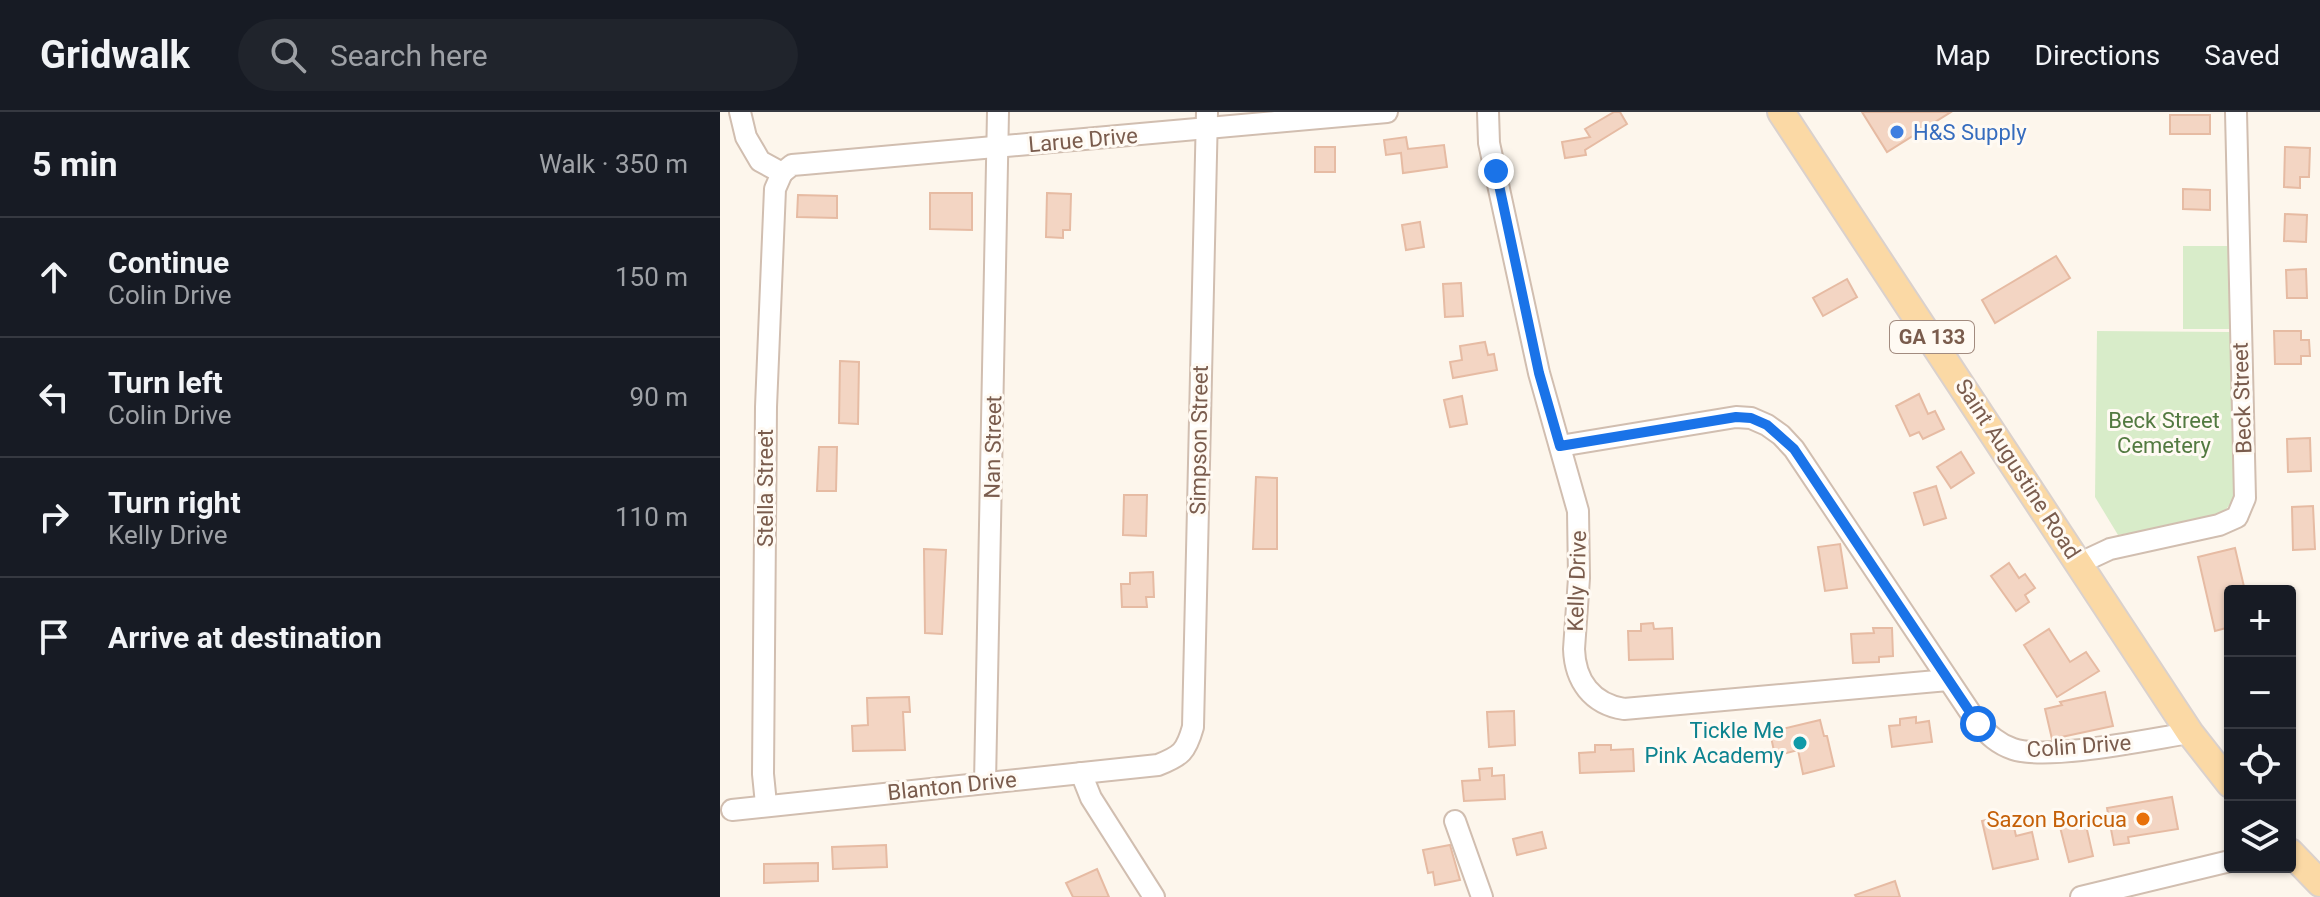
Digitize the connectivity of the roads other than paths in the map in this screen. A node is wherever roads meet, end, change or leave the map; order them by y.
1 (740, 112) edge
2 (998, 112) edge
3 (1387, 112) edge
4 (1488, 112) edge
5 (1781, 112) edge
6 (2236, 112) edge
7 (1207, 120) edge
8 (998, 147) junction
9 (782, 173) junction
10 (1560, 446) junction
11 (2080, 563) junction
12 (1948, 680) junction
13 (2190, 733) junction
14 (1172, 760) joint
15 (1081, 773) junction
16 (2224, 776) edge
17 (985, 783) junction
18 (766, 804) junction
19 (732, 810) dead end
20 (1455, 821) dead end
21 (2296, 858) edge
22 (2224, 862) edge
23 (2320, 883) edge
24 (1154, 897) edge
25 (1482, 897) edge
26 (2081, 897) edge

1 - 9 street
2 - 8 street, Nan Street
3 - 7 street, Larue Drive
4 - 10 street, Kelly Drive
5 - 11 main road, Saint Augustine Road / GA 133
6 - 11 street, Beck Street
7 - 8 street, Larue Drive
7 - 14 street, Simpson Street
8 - 9 street, Larue Drive
8 - 17 street, Nan Street
9 - 18 street, Stella Street
10 - 12 street, Colin Drive
10 - 12 street, Kelly Drive
11 - 13 main road, Saint Augustine Road / GA 133
12 - 13 street, Colin Drive
13 - 16 main road, Saint Augustine Road / GA 133
14 - 15 street, Blanton Drive
15 - 17 street, Blanton Drive
15 - 24 street
17 - 18 street, Blanton Drive
18 - 19 street, Blanton Drive
20 - 25 street
21 - 23 main road
22 - 26 street

